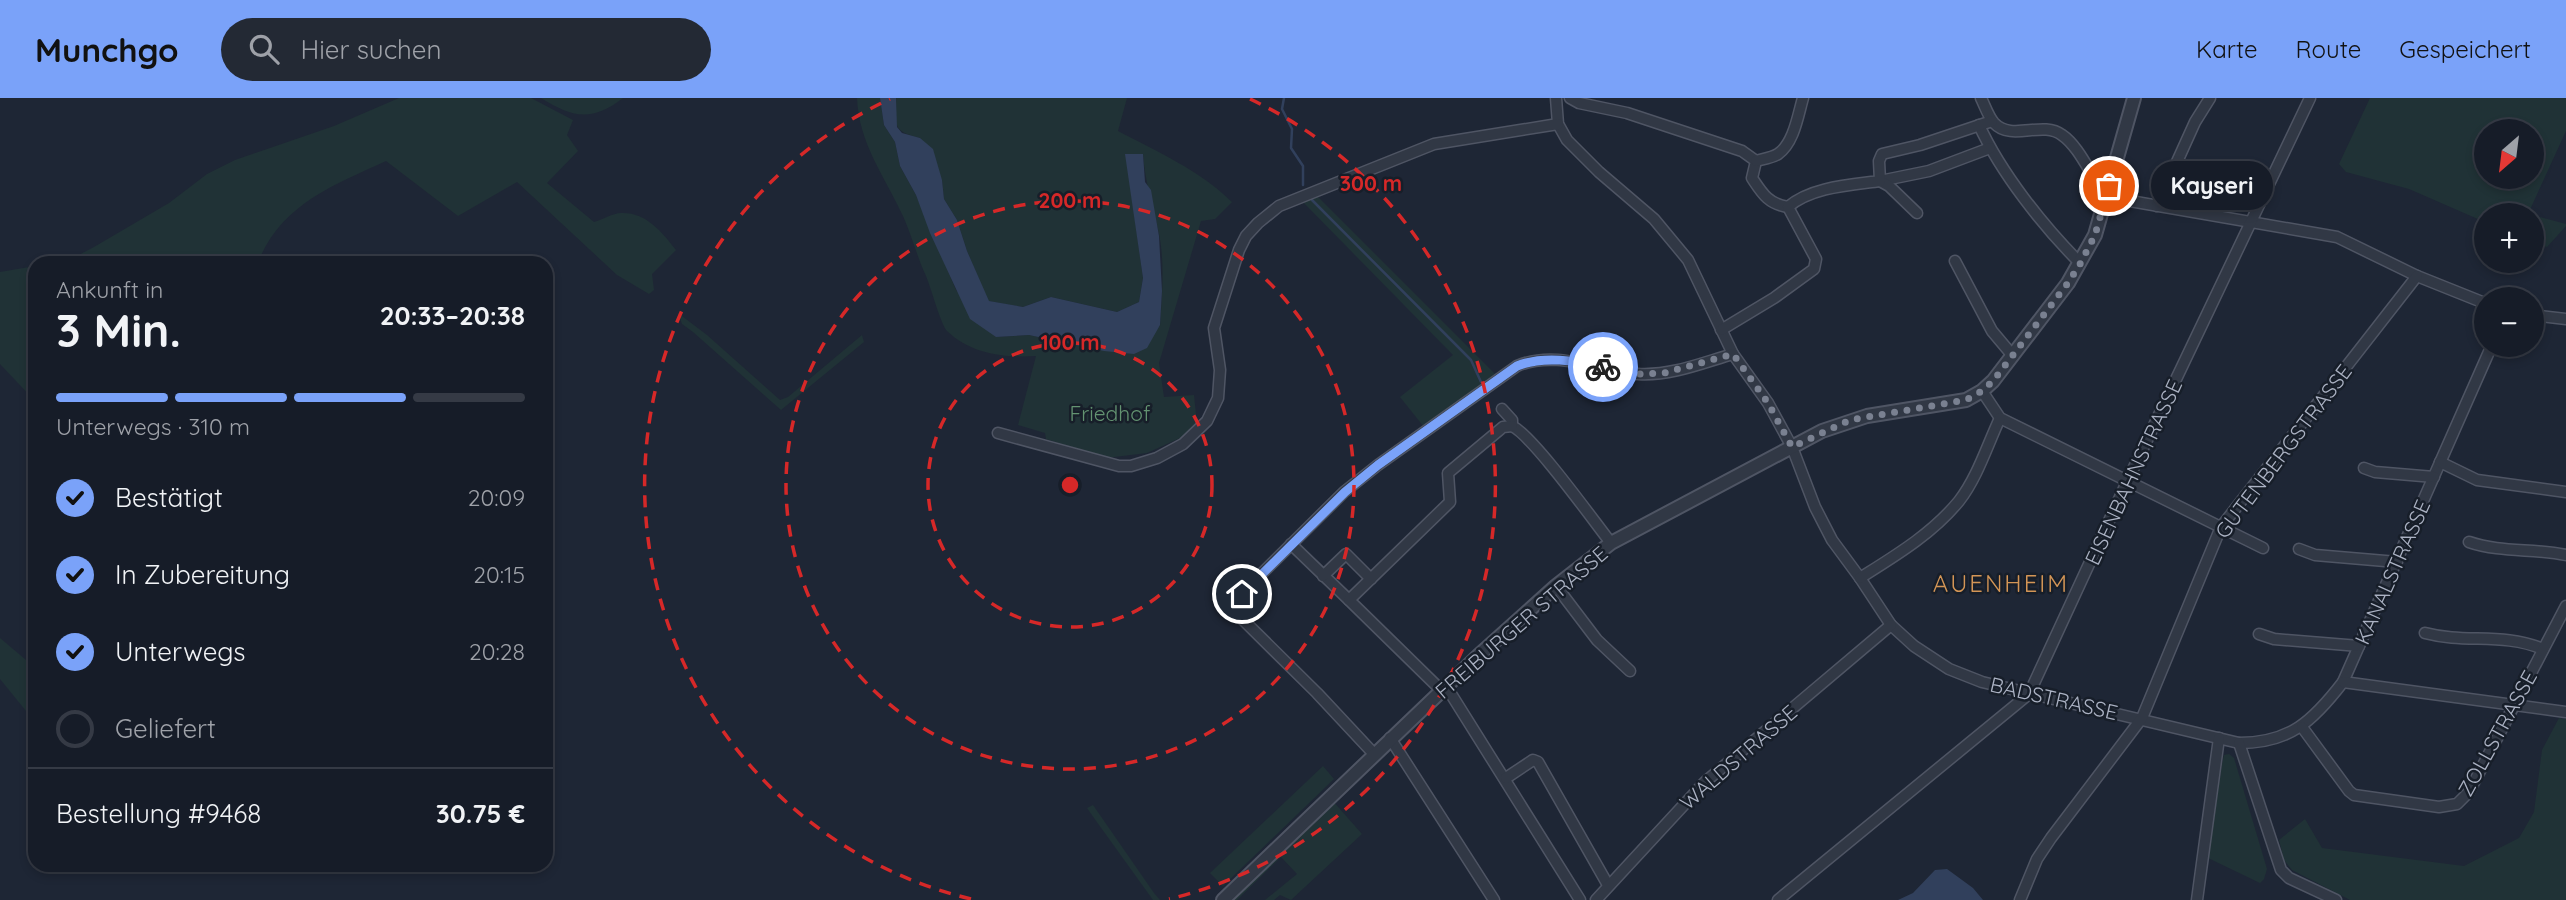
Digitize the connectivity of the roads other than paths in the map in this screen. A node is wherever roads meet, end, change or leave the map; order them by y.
1 (1556, 98) edge
2 (1570, 98) edge
3 (1803, 98) edge
4 (1981, 98) edge
5 (2134, 98) edge
6 (2210, 98) edge
7 (2311, 98) edge
8 (1992, 121) junction
9 (1558, 124) junction
10 (1979, 125) junction
11 (1990, 148) junction
12 (1756, 161) junction
13 (1880, 181) junction
14 (2108, 190) junction
15 (2157, 206) junction
16 (1788, 207) junction
17 (1917, 213) dead end
18 (2251, 223) junction
19 (1955, 261) dead end
20 (2080, 264) junction
21 (2417, 276) junction
22 (2474, 298) edge
23 (2544, 316) edge
24 (2566, 319) edge
25 (1721, 330) junction
26 (1733, 354) junction
27 (2013, 356) junction
28 (2487, 357) edge
29 (1982, 391) junction
30 (1502, 409) dead end
31 (2000, 418) junction
32 (1511, 426) junction
33 (998, 433) dead end
34 (1792, 447) junction
35 (2440, 462) junction
36 (2364, 468) dead end
37 (2434, 477) junction
38 (2127, 482) junction
39 (2566, 492) edge
40 (2221, 527) junction
41 (2469, 542) dead end
42 (1291, 544) junction
43 (1611, 544) junction
44 (2263, 548) dead end
45 (2299, 549) dead end
46 (2566, 555) edge
47 (2396, 562) junction
48 (1323, 576) junction
49 (1860, 578) junction
50 (1371, 579) junction
51 (1556, 586) junction
52 (1349, 600) junction
53 (2566, 606) edge
54 (1891, 625) junction
55 (2425, 633) dead end
56 (2259, 634) dead end
57 (2359, 646) junction
58 (2543, 649) junction
59 (1630, 671) dead end
60 (2343, 682) junction
61 (1444, 688) junction
62 (2029, 694) junction
63 (2516, 704) junction
64 (2566, 712) edge
65 (2142, 718) junction
66 (2302, 727) junction
67 (1390, 738) junction
68 (2219, 738) junction
69 (2239, 743) junction
70 (1374, 754) junction
71 (1506, 778) junction
72 (1608, 885) junction
73 (1223, 900) edge
74 (1494, 900) edge
75 (1580, 900) edge
76 (1596, 900) edge
77 (1779, 900) edge
78 (2020, 900) edge
79 (2197, 900) edge
80 (2336, 900) edge

1 - 9 street
2 - 12 street
3 - 12 street
4 - 8 street
5 - 14 street, FREIBURGER STRASSE
6 - 15 street
7 - 18 street, EISENBAHNSTRASSE
8 - 10 street
8 - 14 street
9 - 25 street, BADSTRASSE
9 - 33 street
10 - 11 street
10 - 13 street
11 - 13 street
11 - 20 street
12 - 16 street
13 - 16 street
13 - 17 street
14 - 15 street
14 - 20 street, FREIBURGER STRASSE
15 - 18 street
16 - 25 street
18 - 21 street
18 - 38 street, EISENBAHNSTRASSE
19 - 27 street
20 - 27 street, FREIBURGER STRASSE
21 - 22 street
21 - 40 street, GUTENBERGSTRASSE
23 - 24 street
25 - 26 street, BADSTRASSE
26 - 34 street, BADSTRASSE
26 - 42 street
27 - 29 street, FREIBURGER STRASSE
28 - 35 street, KANALSTRASSE
29 - 31 street
29 - 34 street, FREIBURGER STRASSE
30 - 32 street
31 - 38 street
31 - 49 street
32 - 43 street
32 - 50 street
34 - 43 street, FREIBURGER STRASSE
34 - 49 street, BADSTRASSE
35 - 37 street, KANALSTRASSE
35 - 39 street
36 - 37 street
37 - 47 street, KANALSTRASSE
38 - 40 street
38 - 62 street, EISENBAHNSTRASSE
40 - 44 street
40 - 65 street, GUTENBERGSTRASSE
41 - 46 street
42 - 48 street
42 - 70 street
43 - 51 street, FREIBURGER STRASSE
45 - 47 street
47 - 57 street, KANALSTRASSE
48 - 50 street
48 - 52 street
49 - 54 street, BADSTRASSE
50 - 52 street
51 - 59 street
51 - 61 street, FREIBURGER STRASSE
52 - 61 street
53 - 58 street, ZOLLSTRASSE
54 - 62 street, BADSTRASSE
54 - 72 street, WALDSTRASSE
55 - 58 street
56 - 57 street
57 - 60 street, KANALSTRASSE
58 - 63 street, ZOLLSTRASSE
60 - 63 street
60 - 66 street, KANALSTRASSE
61 - 67 street, FREIBURGER STRASSE
61 - 71 street
62 - 65 street, BADSTRASSE
62 - 77 street, EISENBAHNSTRASSE
63 - 64 street
63 - 66 street, ZOLLSTRASSE
65 - 68 street, BADSTRASSE
65 - 78 street, GUTENBERGSTRASSE
66 - 69 street, KANALSTRASSE
67 - 70 street, FREIBURGER STRASSE
67 - 74 street
68 - 69 street, BADSTRASSE
68 - 79 street
69 - 80 street
70 - 73 street, FREIBURGER STRASSE
71 - 72 street
71 - 75 street
72 - 76 street, WALDSTRASSE

